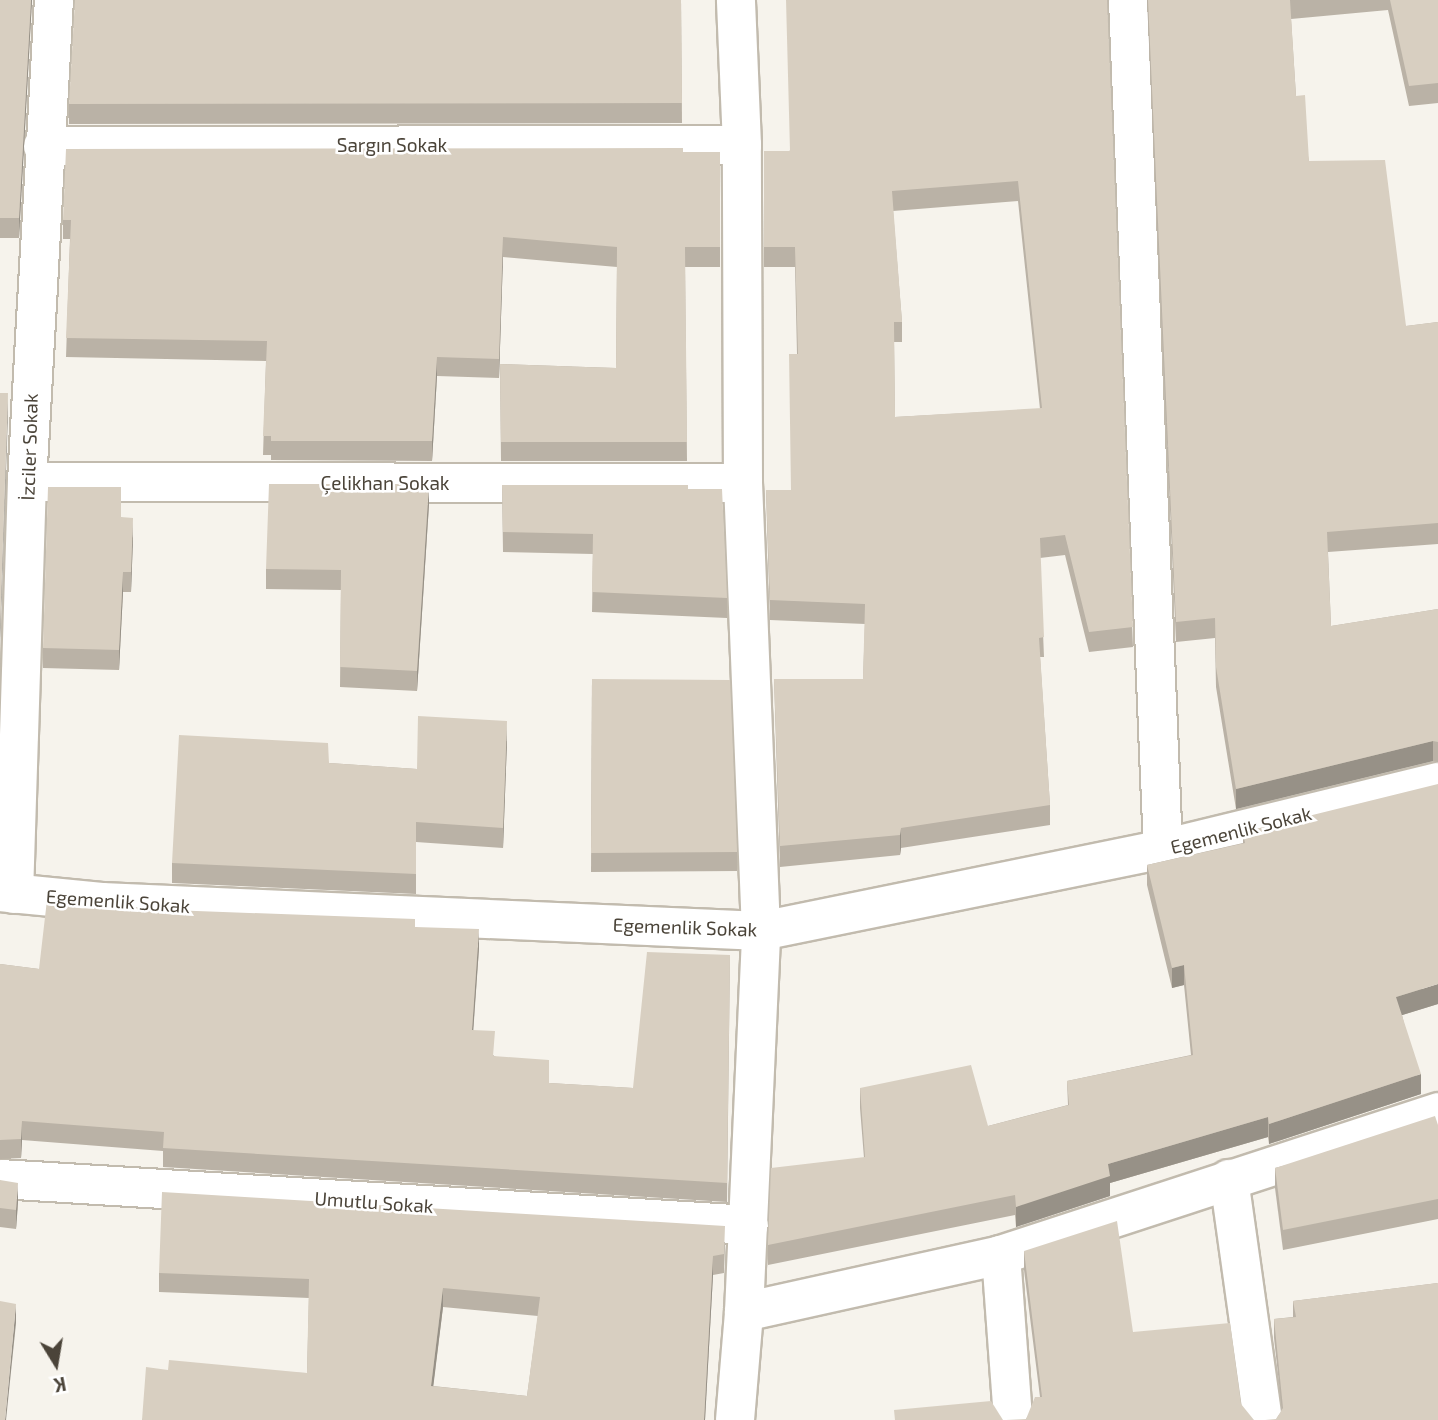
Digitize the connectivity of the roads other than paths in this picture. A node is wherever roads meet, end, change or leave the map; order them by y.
1 (54, 0) edge
2 (736, 0) edge
3 (1128, 0) edge
4 (741, 145) junction
5 (43, 146) junction
6 (27, 482) junction
7 (743, 483) junction
8 (1438, 782) edge
9 (1163, 849) junction
10 (7, 893) edge
11 (761, 930) junction
12 (1438, 1112) edge
13 (0, 1179) edge
14 (1229, 1179) junction
15 (748, 1225) junction
16 (1001, 1255) junction
17 (744, 1312) junction
18 (735, 1420) edge
19 (1013, 1420) edge
20 (1263, 1420) edge

1 - 5 street, İzciler Sokak
2 - 4 street
3 - 9 street
4 - 5 street, Sargın Sokak
4 - 7 street
5 - 6 street, İzciler Sokak
6 - 7 street, Çelikhan Sokak
6 - 10 street, İzciler Sokak
7 - 11 street
8 - 9 street, Egemenlik Sokak
9 - 11 street, Egemenlik Sokak
10 - 11 street, Egemenlik Sokak
11 - 15 street
12 - 14 street
13 - 15 street, Umutlu Sokak
14 - 16 street
14 - 20 street
15 - 17 street
16 - 17 street
16 - 19 street
17 - 18 street

